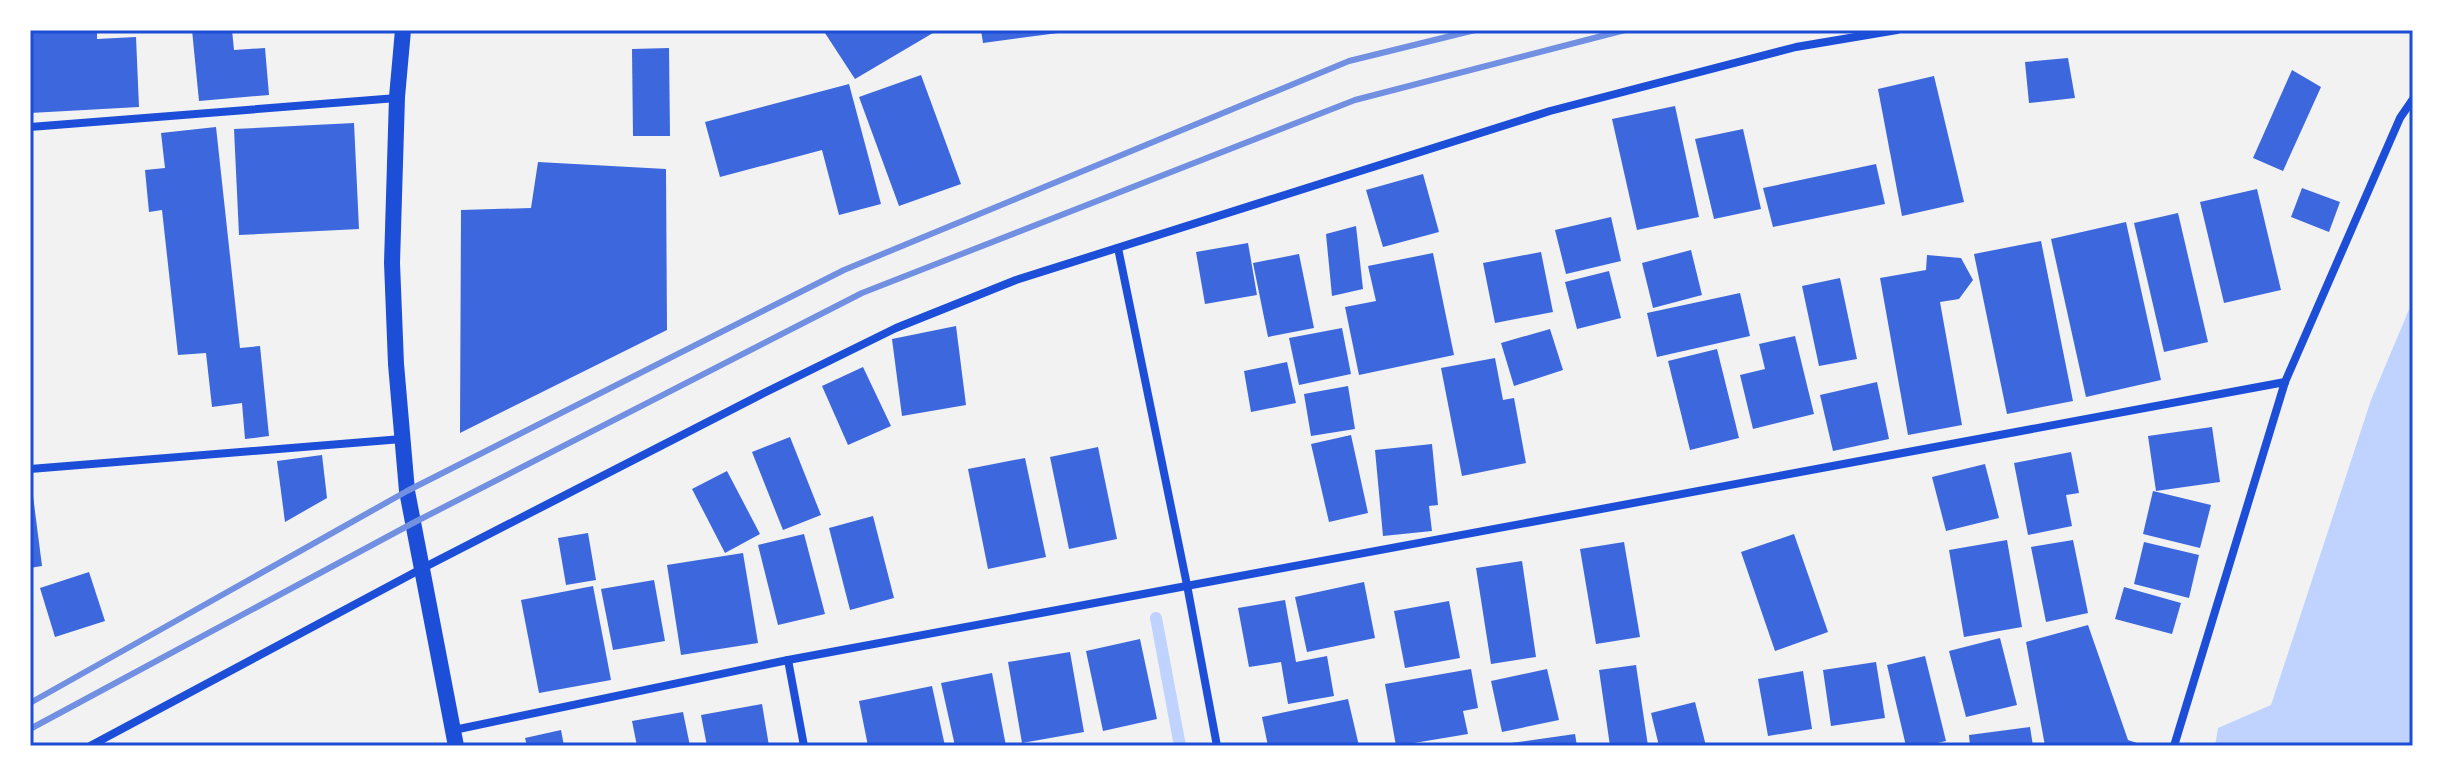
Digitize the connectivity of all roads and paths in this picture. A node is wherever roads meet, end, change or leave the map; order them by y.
1 (403, 30) edge
2 (1897, 30) edge
3 (397, 97) junction
4 (2413, 99) edge
5 (30, 127) edge
6 (1118, 248) junction
7 (2285, 382) junction
8 (403, 439) junction
9 (30, 469) edge
10 (423, 568) junction
11 (1187, 585) junction
12 (788, 660) junction
13 (455, 738) edge
14 (90, 746) edge
15 (804, 746) edge
16 (1217, 746) edge
17 (2174, 746) edge

1 - 3 main road
2 - 6 street
3 - 5 street
3 - 8 main road
4 - 7 street
6 - 10 street
6 - 11 street
7 - 11 street
7 - 17 street
8 - 9 street
8 - 10 main road
10 - 13 main road
10 - 14 street
11 - 12 street
11 - 16 street
12 - 13 street
12 - 15 street

